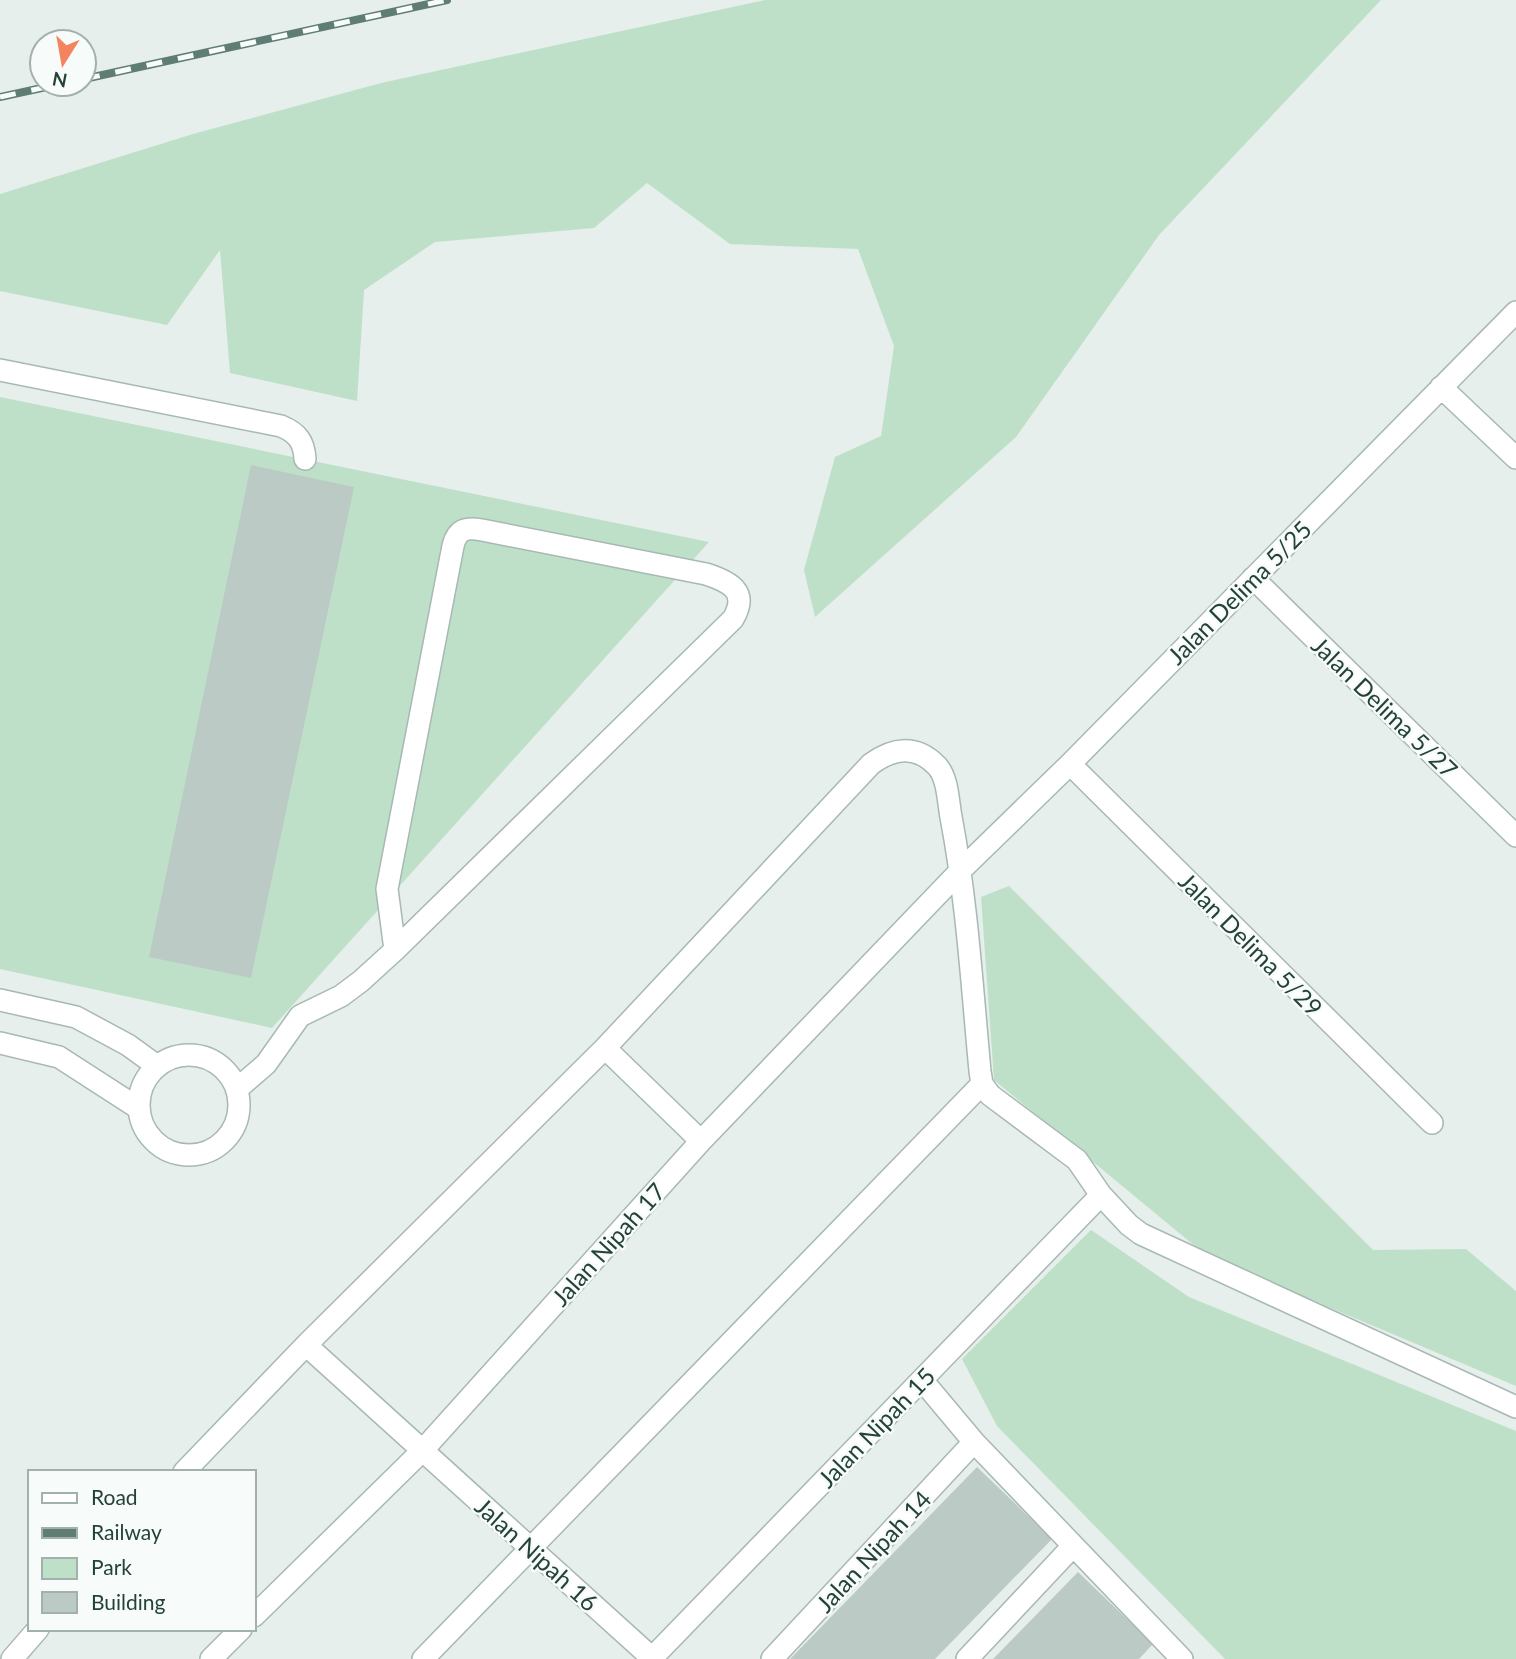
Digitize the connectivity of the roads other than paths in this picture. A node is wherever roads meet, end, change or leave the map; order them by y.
1 (1516, 312) edge
2 (0, 370) edge
3 (1441, 387) junction
4 (1516, 458) edge
5 (305, 459) dead end
6 (1253, 578) junction
7 (1070, 764) junction
8 (1516, 836) edge
9 (961, 870) junction
10 (395, 950) junction
11 (0, 1000) edge
12 (0, 1043) edge
13 (605, 1048) junction
14 (157, 1066) junction
15 (982, 1084) junction
16 (237, 1089) junction
17 (138, 1108) junction
18 (1432, 1123) dead end
19 (701, 1141) junction
20 (1101, 1195) junction
21 (306, 1345) junction
22 (922, 1380) junction
23 (1516, 1408) edge
24 (974, 1442) junction
25 (422, 1451) junction
26 (186, 1470) edge
27 (1073, 1546) junction
28 (531, 1548) junction
29 (256, 1614) edge
30 (36, 1631) edge
31 (239, 1631) edge
32 (1173, 1656) edge
33 (651, 1658) edge
34 (12, 1659) edge
35 (211, 1659) edge
36 (424, 1659) edge
37 (772, 1659) edge
38 (967, 1659) edge

1 - 3 street, Jalan Delima 5/25
2 - 5 street
3 - 4 street
3 - 6 street, Jalan Delima 5/25
6 - 7 street, Jalan Delima 5/25
6 - 8 street, Jalan Delima 5/27
7 - 9 street, Jalan Delima 5/25
7 - 18 street, Jalan Delima 5/29
9 - 13 street
9 - 15 street
9 - 19 street, Jalan Nipah 17
10 - 10 street
10 - 16 street
11 - 14 street
12 - 17 street
13 - 19 street
13 - 21 street
14 - 16 street
14 - 17 street
15 - 20 street
15 - 28 street
16 - 17 street
19 - 25 street, Jalan Nipah 17
20 - 22 street, Jalan Nipah 15
20 - 23 street
21 - 25 street, Jalan Nipah 16
21 - 26 street
22 - 24 street
22 - 33 street, Jalan Nipah 15
24 - 27 street
24 - 37 street, Jalan Nipah 14
25 - 28 street, Jalan Nipah 16
25 - 29 street, Jalan Nipah 17
27 - 32 street
27 - 38 street
28 - 33 street, Jalan Nipah 16
28 - 36 street
30 - 34 street
31 - 35 street

